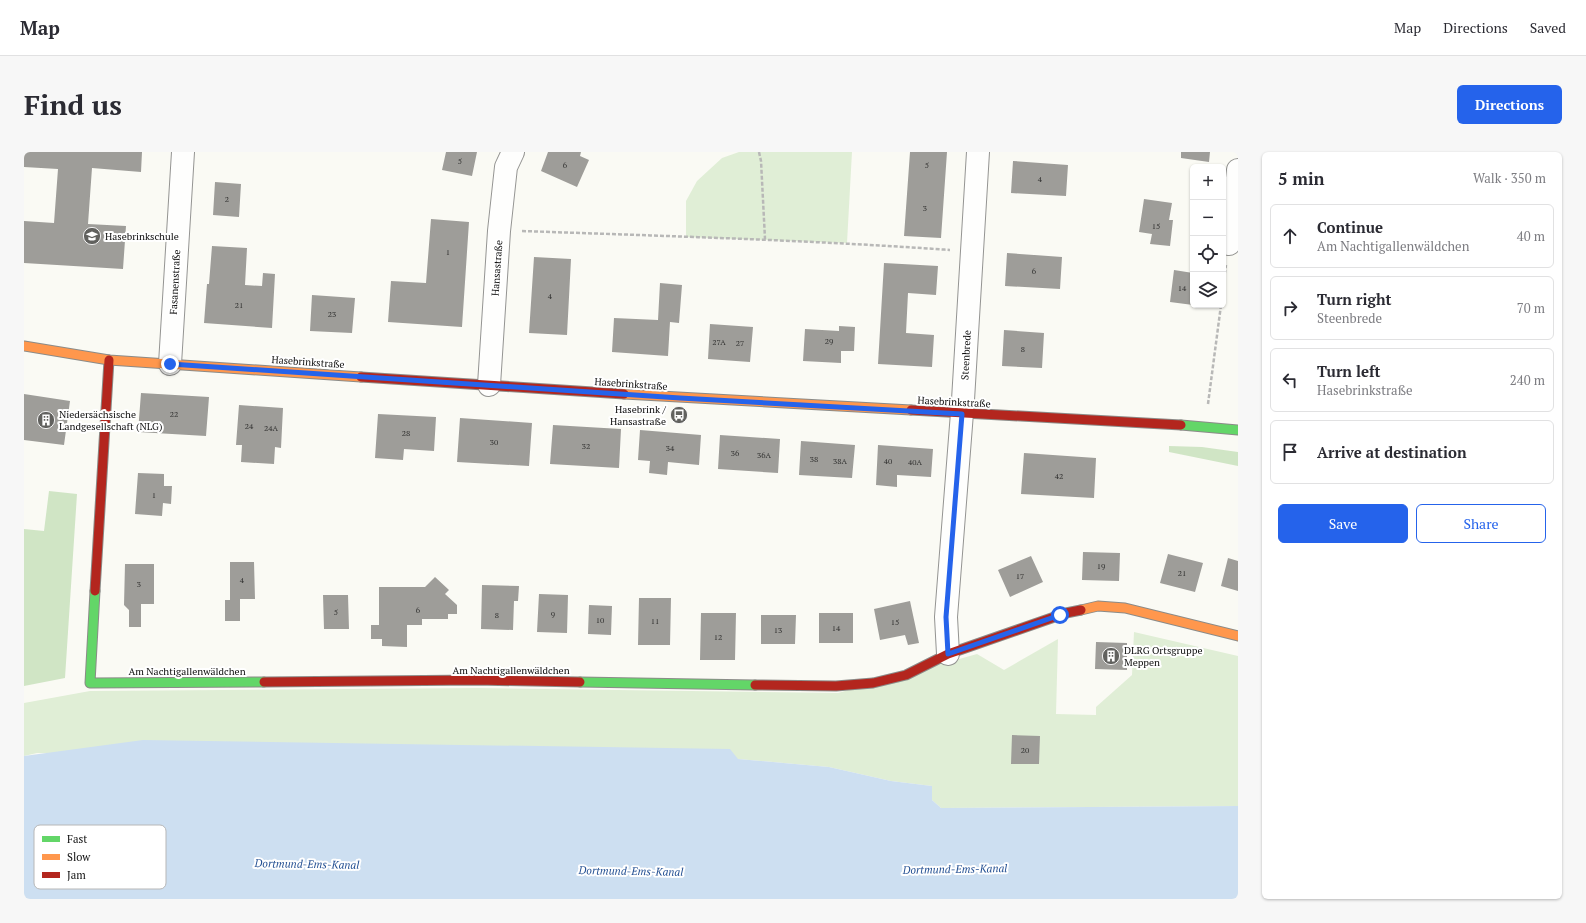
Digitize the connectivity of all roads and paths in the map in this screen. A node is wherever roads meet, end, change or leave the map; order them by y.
1 (183, 152) edge
2 (513, 152) edge
3 (759, 152) edge
4 (978, 152) edge
5 (1238, 170) edge
6 (499, 231) junction
7 (765, 239) junction
8 (1229, 244) dead end
9 (972, 252) junction
10 (1220, 308) edge
11 (24, 346) edge
12 (109, 360) junction
13 (170, 364) junction
14 (489, 385) junction
15 (1207, 411) dead end
16 (962, 414) junction
17 (1238, 430) edge
18 (1238, 636) edge
19 (948, 654) junction

1 - 13 street, Fasanenstraße
2 - 6 street, Hansastraße
3 - 7 path
4 - 9 street, Steenbrede
5 - 8 street
6 - 7 path
6 - 14 street, Hansastraße
7 - 9 path
9 - 16 street, Steenbrede
10 - 15 path
11 - 12 street, Hasebrinkstraße
12 - 13 street, Hasebrinkstraße
12 - 19 street, Am Nachtigallenwäldchen
13 - 14 street, Hasebrinkstraße
14 - 16 street, Hasebrinkstraße
16 - 17 street, Hasebrinkstraße
16 - 19 street, Steenbrede
18 - 19 street, Am Nachtigallenwäldchen

